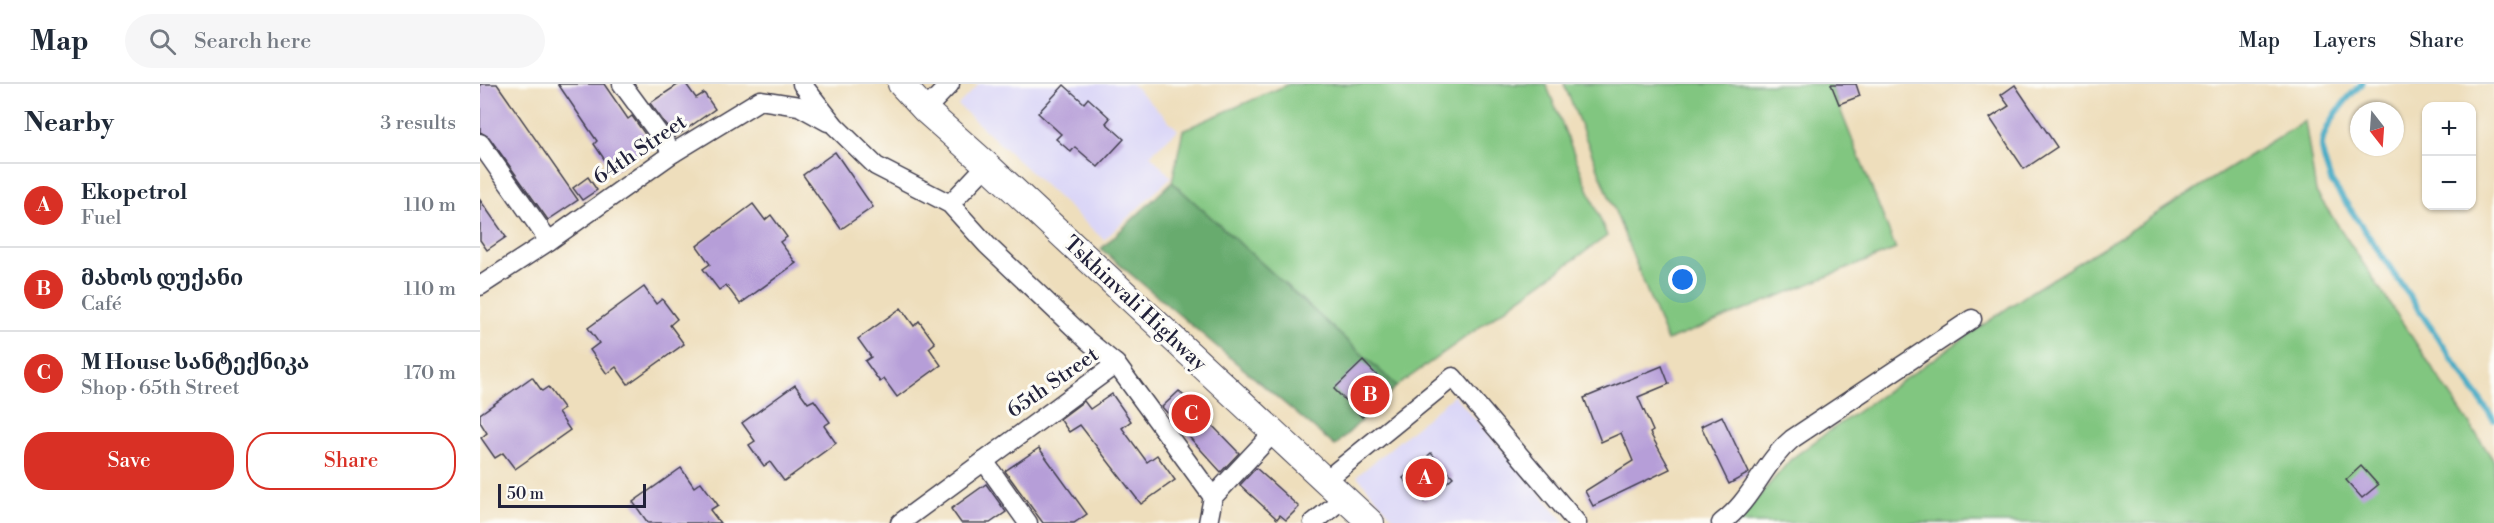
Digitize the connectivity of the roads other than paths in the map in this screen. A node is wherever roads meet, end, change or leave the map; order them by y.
1 (622, 84) edge
2 (802, 84) edge
3 (901, 84) edge
4 (950, 84) edge
5 (925, 110) junction
6 (835, 126) junction
7 (480, 143) edge
8 (673, 153) junction
9 (987, 165) junction
10 (950, 204) junction
11 (549, 241) junction
12 (480, 286) edge
13 (1972, 319) dead end
14 (1116, 364) junction
15 (1274, 432) junction
16 (984, 460) junction
17 (1326, 480) junction
18 (1213, 497) junction
19 (1345, 497) junction
20 (900, 523) edge
21 (1028, 523) edge
22 (1208, 523) edge
23 (1313, 523) edge
24 (1371, 523) edge
25 (1577, 523) edge
26 (1721, 523) edge

1 - 8 street
2 - 6 street
3 - 5 main road, Tskhinvali Highway
4 - 5 street
5 - 9 main road, Tskhinvali Highway
6 - 8 street, 64th Street
6 - 10 street
7 - 11 street
8 - 11 street, 64th Street
9 - 10 street
9 - 15 main road, Tskhinvali Highway
10 - 14 street
11 - 12 street, 64th Street
13 - 26 street
14 - 16 street, 65th Street
14 - 18 street, 65th Street
15 - 17 main road, Tskhinvali Highway
15 - 18 street
16 - 20 street, 65th Street
16 - 21 street
17 - 19 main road, Tskhinvali Highway
17 - 25 street
18 - 22 street
19 - 23 street
19 - 24 main road, Tskhinvali Highway

